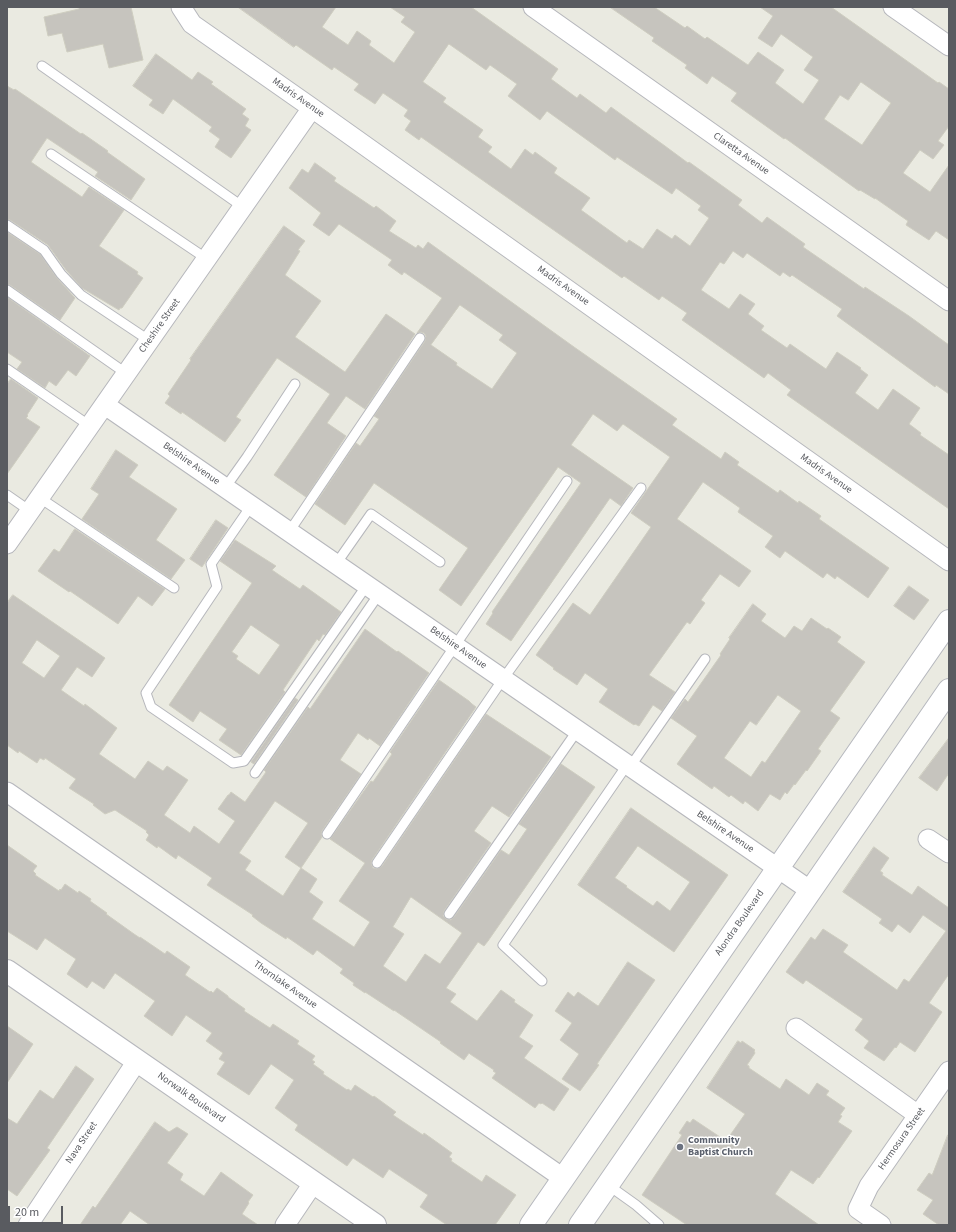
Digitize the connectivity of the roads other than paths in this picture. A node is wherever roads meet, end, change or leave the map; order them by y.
1 (181, 7) edge
2 (533, 7) edge
3 (893, 7) edge
4 (949, 46) edge
5 (42, 66) dead end
6 (312, 108) junction
7 (51, 154) dead end
8 (244, 207) junction
9 (7, 225) edge
10 (207, 259) junction
11 (7, 290) edge
12 (949, 301) edge
13 (420, 338) dead end
14 (150, 340) junction
15 (7, 369) edge
16 (127, 374) junction
17 (295, 384) dead end
18 (105, 405) junction
19 (90, 426) junction
20 (567, 481) dead end
21 (225, 488) junction
22 (641, 488) dead end
23 (7, 495) edge
24 (35, 505) junction
25 (252, 506) junction
26 (289, 532) junction
27 (7, 544) edge
28 (949, 560) edge
29 (440, 562) dead end
30 (336, 564) junction
31 (174, 588) dead end
32 (373, 590) junction
33 (949, 621) edge
34 (454, 646) junction
35 (705, 659) dead end
36 (503, 680) junction
37 (949, 690) edge
38 (577, 730) junction
39 (628, 766) junction
40 (255, 773) dead end
41 (7, 792) edge
42 (327, 834) dead end
43 (928, 839) dead end
44 (949, 853) edge
45 (377, 863) dead end
46 (778, 868) junction
47 (811, 890) junction
48 (449, 914) dead end
49 (7, 971) edge
50 (542, 981) dead end
51 (796, 1028) dead end
52 (137, 1061) junction
53 (949, 1071) edge
54 (918, 1115) junction
55 (564, 1178) junction
56 (314, 1182) junction
57 (608, 1185) junction
58 (654, 1223) edge
59 (28, 1225) edge
60 (285, 1225) edge
61 (375, 1225) edge
62 (531, 1225) edge
63 (580, 1225) edge
64 (881, 1225) edge

1 - 6 street, Madris Avenue
2 - 12 street, Claretta Avenue
3 - 4 street
5 - 8 lane
6 - 8 street, Cheshire Street
6 - 28 street, Madris Avenue
7 - 10 lane
8 - 10 street, Cheshire Street
9 - 14 lane
10 - 14 street, Cheshire Street
11 - 16 lane
13 - 26 lane
14 - 16 street, Cheshire Street
15 - 19 lane
16 - 18 street, Cheshire Street
17 - 21 lane
18 - 19 street, Cheshire Street
18 - 21 street, Belshire Avenue
19 - 24 street, Cheshire Street
20 - 34 lane
21 - 25 street, Belshire Avenue
22 - 36 lane
23 - 24 lane
24 - 27 street, Cheshire Street
24 - 31 lane
25 - 26 street, Belshire Avenue
25 - 32 lane
26 - 30 street, Belshire Avenue
29 - 30 lane
30 - 32 street, Belshire Avenue
32 - 34 street, Belshire Avenue
32 - 40 lane
33 - 46 main road, Alondra Boulevard
34 - 36 street, Belshire Avenue
34 - 42 lane
35 - 39 lane
36 - 38 street, Belshire Avenue
36 - 45 lane
37 - 47 main road
38 - 39 street, Belshire Avenue
38 - 48 lane
39 - 46 street, Belshire Avenue
39 - 50 lane
41 - 55 street, Thornlake Avenue
43 - 44 street
46 - 47 street, Belshire Avenue
46 - 55 main road, Alondra Boulevard
47 - 57 main road
49 - 52 main road, Norwalk Boulevard
51 - 54 street
52 - 56 main road, Norwalk Boulevard
52 - 59 street, Nava Street
53 - 54 street, Hermosura Street
54 - 64 street, Hermosura Street
55 - 62 main road, Alondra Boulevard
56 - 60 street
56 - 61 main road, Norwalk Boulevard
57 - 58 lane
57 - 63 main road

